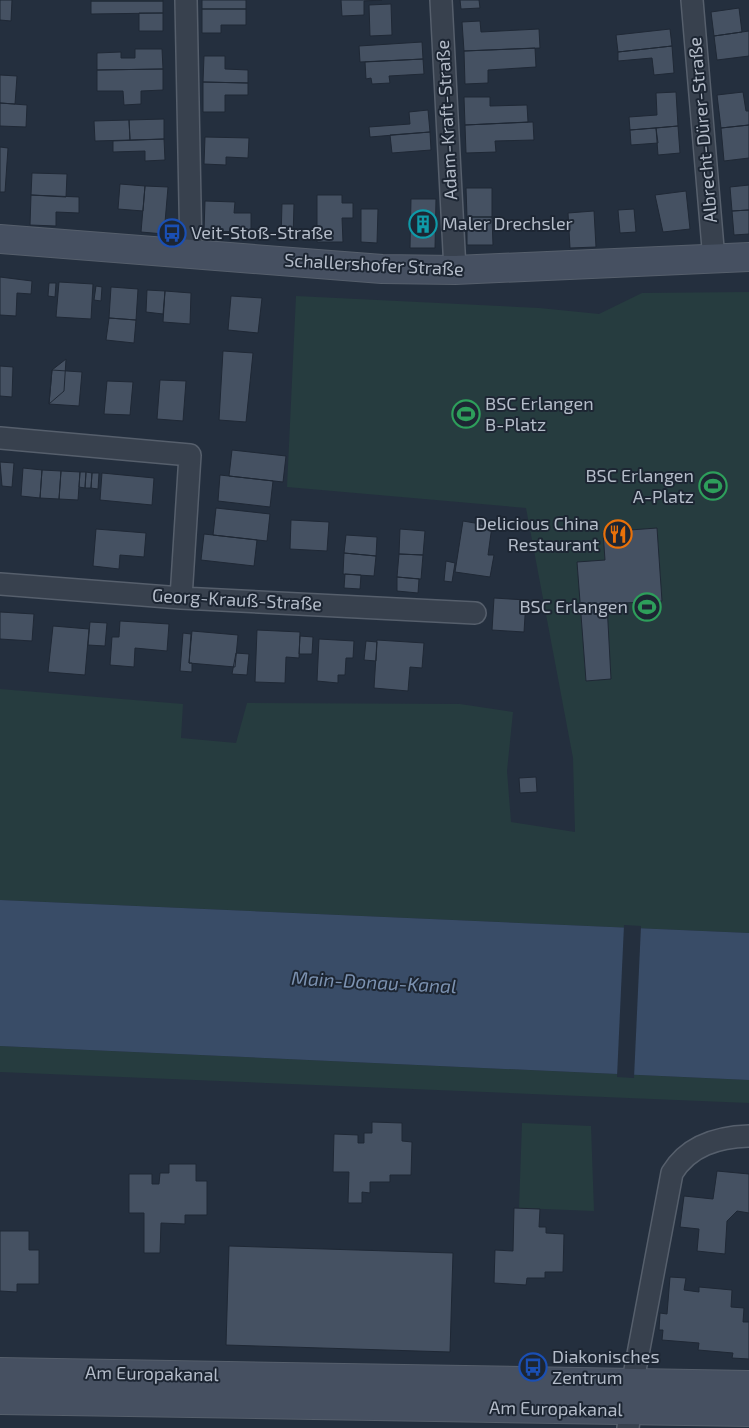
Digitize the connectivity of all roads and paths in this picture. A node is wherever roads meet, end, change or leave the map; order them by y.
1 (186, 0) edge
2 (441, 0) edge
3 (692, 0) edge
4 (0, 239) edge
5 (191, 254) junction
6 (749, 257) edge
7 (714, 260) junction
8 (455, 270) junction
9 (0, 438) edge
10 (0, 584) edge
11 (181, 598) junction
12 (475, 613) dead end
13 (749, 1136) edge
14 (0, 1372) edge
15 (633, 1383) junction
16 (749, 1384) edge
17 (0, 1400) edge
18 (749, 1412) edge
19 (630, 1419) edge

1 - 5 street
2 - 8 street, Adam-Kraft-Straße
3 - 7 street, Albrecht-Dürer-Straße
4 - 5 main road, Schallershofer Straße
5 - 8 main road, Schallershofer Straße
6 - 7 main road, Schallershofer Straße
7 - 8 main road, Schallershofer Straße
9 - 11 street
10 - 11 street, Georg-Krauß-Straße
11 - 12 street, Georg-Krauß-Straße
13 - 15 street
14 - 15 main road, Am Europakanal
15 - 16 main road
15 - 19 street, Am Europakanal
17 - 19 main road, Am Europakanal
18 - 19 main road

